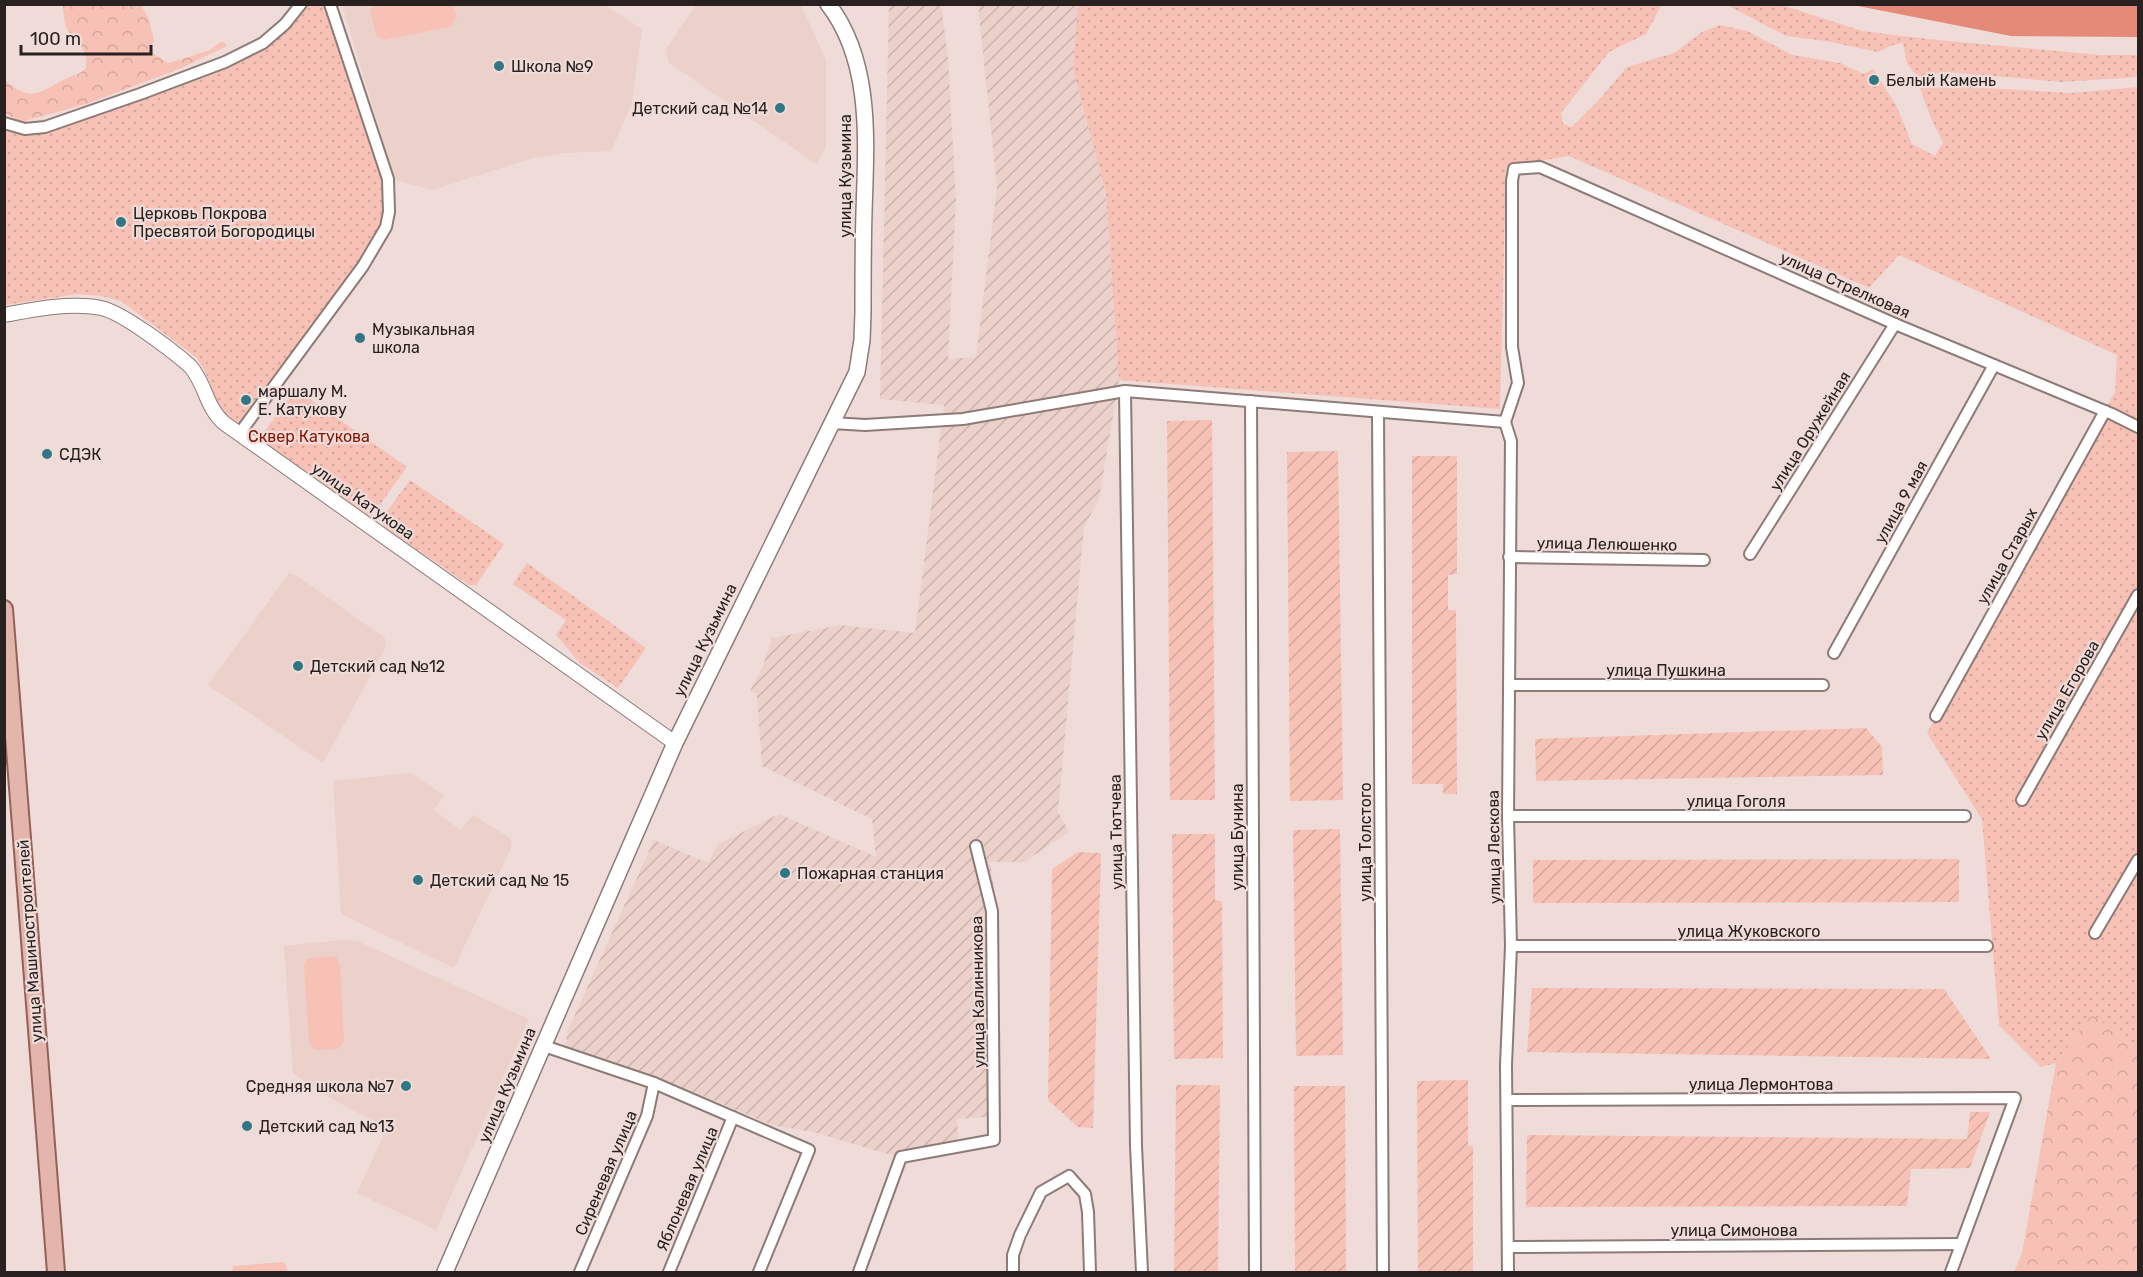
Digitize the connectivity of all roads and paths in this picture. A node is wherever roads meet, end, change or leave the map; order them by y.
1 (301, 4) edge
2 (330, 4) edge
3 (828, 4) edge
4 (4, 123) edge
5 (4, 315) edge
6 (1895, 324) junction
7 (1994, 365) junction
8 (1125, 391) junction
9 (1251, 401) junction
10 (2105, 411) junction
11 (1378, 412) junction
12 (1505, 422) junction
13 (832, 423) junction
14 (2139, 427) edge
15 (239, 434) junction
16 (1750, 554) dead end
17 (1509, 557) junction
18 (1704, 560) dead end
19 (2139, 595) edge
20 (4, 609) edge
21 (1834, 653) dead end
22 (1509, 685) junction
23 (1823, 685) dead end
24 (1936, 716) dead end
25 (675, 743) junction
26 (2022, 800) dead end
27 (1508, 816) junction
28 (1965, 816) dead end
29 (976, 846) dead end
30 (2139, 860) edge
31 (2095, 933) dead end
32 (1511, 946) junction
33 (1987, 946) dead end
34 (544, 1046) junction
35 (654, 1083) junction
36 (1508, 1100) junction
37 (733, 1117) junction
38 (1960, 1244) junction
39 (1508, 1247) junction
40 (56, 1272) edge
41 (445, 1272) edge
42 (580, 1272) edge
43 (669, 1272) edge
44 (759, 1272) edge
45 (860, 1272) edge
46 (1013, 1272) edge
47 (1090, 1272) edge
48 (1143, 1272) edge
49 (1255, 1272) edge
50 (1383, 1272) edge
51 (1508, 1272) edge
52 (1951, 1272) edge

1 - 4 street
2 - 15 street
3 - 13 main road, улица Кузьмина
5 - 15 street, улица Катукова
6 - 7 street, улица Стрелковая
6 - 12 street, улица Стрелковая
6 - 16 street, улица Оружейная
7 - 10 street, улица Стрелковая
7 - 21 street, улица 9 мая
8 - 9 street
8 - 13 street
8 - 48 street, улица Тютчева
9 - 11 street
9 - 49 street, улица Бунина
10 - 14 street, улица Стрелковая
10 - 24 street, улица Старых
11 - 12 street
11 - 50 street, улица Толстого
12 - 17 street, улица Лескова
13 - 25 main road, улица Кузьмина
15 - 25 street, улица Катукова
17 - 18 street, улица Лелюшенко
17 - 22 street, улица Лескова
19 - 26 street, улица Егорова
20 - 40 main road, улица Машиностроителей
22 - 23 street, улица Пушкина
22 - 27 street, улица Лескова
25 - 34 main road, улица Кузьмина
27 - 28 street, улица Гоголя
27 - 32 street, улица Лескова
29 - 45 street, улица Калинникова
30 - 31 street
32 - 33 street, улица Жуковского
32 - 36 street, улица Лескова
34 - 35 street
34 - 41 main road, улица Кузьмина
35 - 37 street
35 - 42 street, Сиреневая улица
36 - 38 street, улица Лермонтова
36 - 39 street, улица Лескова
37 - 43 street, Яблоневая улица
37 - 44 street
38 - 39 street, улица Симонова
38 - 52 street
39 - 51 street, улица Лескова
46 - 47 street

